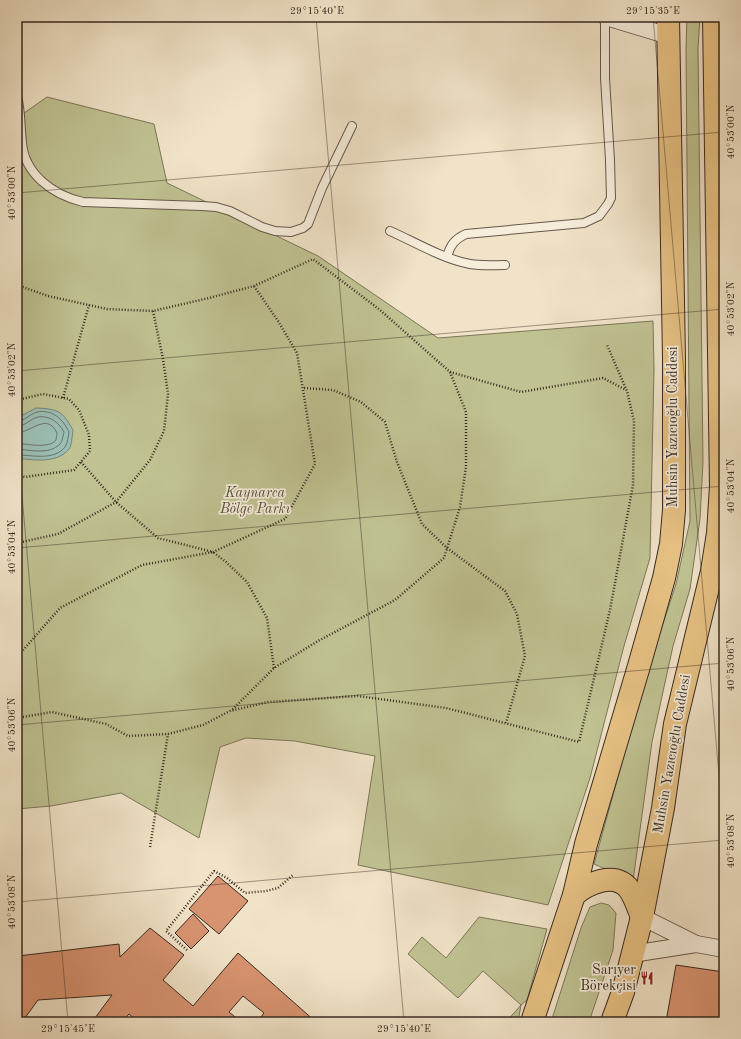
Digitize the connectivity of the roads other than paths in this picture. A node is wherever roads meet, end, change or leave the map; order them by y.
1 (605, 17) edge
2 (714, 17) edge
3 (668, 26) edge
4 (17, 96) edge
5 (352, 126) dead end
6 (390, 231) dead end
7 (447, 256) junction
8 (505, 264) dead end
9 (574, 894) junction
10 (642, 917) junction
11 (696, 944) junction
12 (724, 949) edge
13 (632, 954) junction
14 (623, 992) junction
15 (532, 1022) edge
16 (612, 1022) edge
17 (625, 1022) edge

1 - 3 street
1 - 7 lane
2 - 10 main road, Muhsin Yazıcıoğlu Caddesi
3 - 9 main road, Muhsin Yazıcıoğlu Caddesi
4 - 5 lane
6 - 7 lane
7 - 8 lane
9 - 10 main road
9 - 15 main road, Muhsin Yazıcıoğlu Caddesi
10 - 11 street
10 - 13 main road, Muhsin Yazıcıoğlu Caddesi
11 - 12 street
11 - 13 street
13 - 14 main road, Muhsin Yazıcıoğlu Caddesi
14 - 16 main road, Muhsin Yazıcıoğlu Caddesi
14 - 17 street

